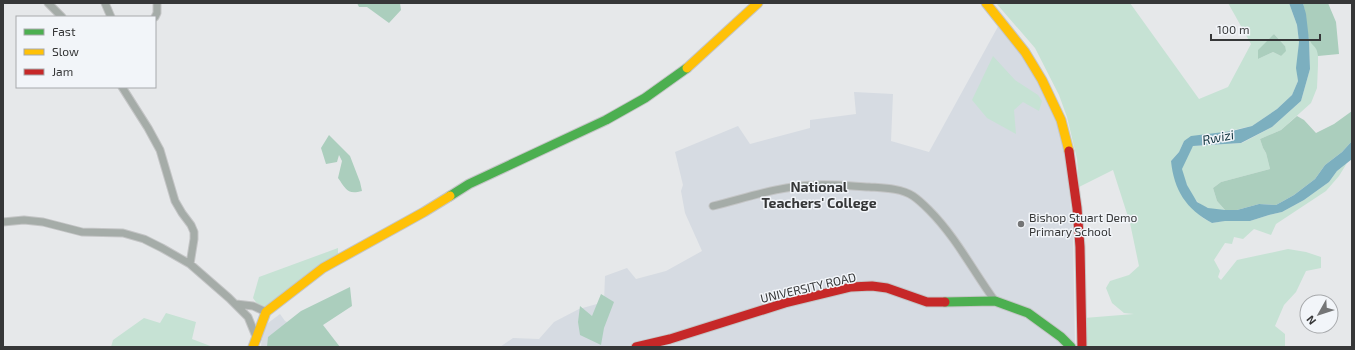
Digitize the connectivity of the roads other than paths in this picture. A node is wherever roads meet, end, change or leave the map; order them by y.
1 (48, 3) edge
2 (105, 3) edge
3 (157, 3) edge
4 (758, 3) edge
5 (986, 3) edge
6 (61, 16) edge
7 (111, 16) edge
8 (156, 16) edge
9 (123, 88) edge
10 (713, 206) dead end
11 (3, 222) edge
12 (190, 264) junction
13 (995, 301) junction
14 (236, 304) junction
15 (266, 312) junction
16 (256, 344) edge
17 (636, 347) edge
18 (1071, 347) edge
19 (1082, 347) edge

1 - 6 street
2 - 7 street
3 - 8 street
4 - 15 street
5 - 19 street
9 - 12 street
10 - 13 street
11 - 12 street
12 - 14 street
13 - 17 street, UNIVERSITY ROAD
13 - 18 street, UNIVERSITY ROAD
14 - 15 street
14 - 16 street
15 - 16 street

